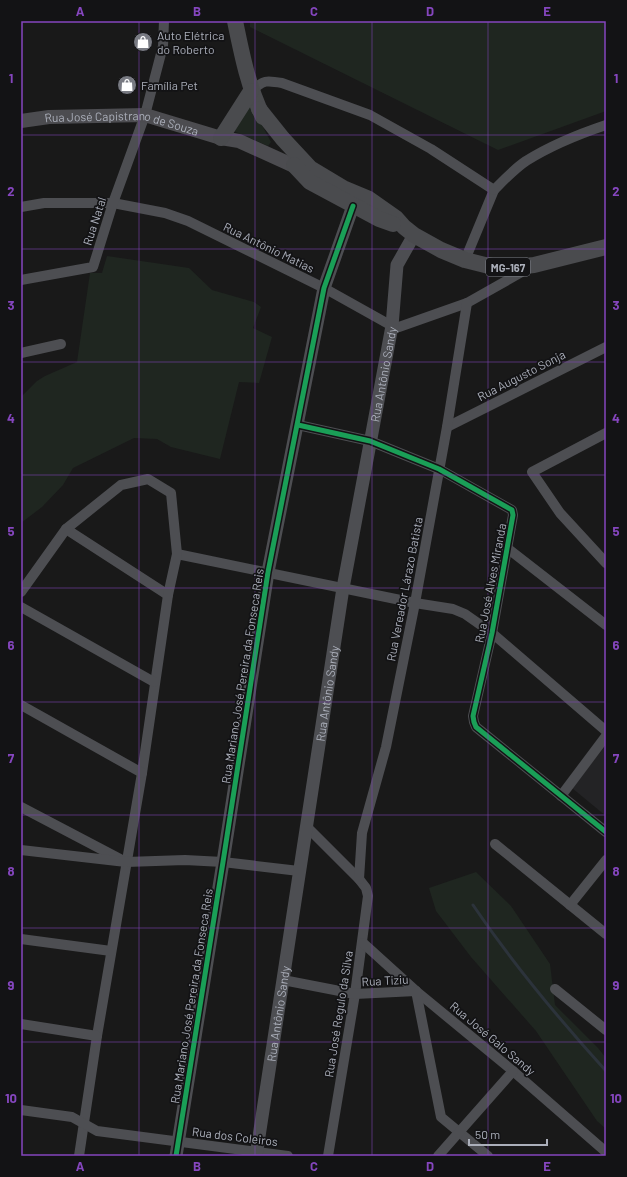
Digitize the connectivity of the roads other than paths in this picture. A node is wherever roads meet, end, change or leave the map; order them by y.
1 (164, 21) edge
2 (236, 21) edge
3 (251, 91) junction
4 (259, 108) junction
5 (145, 115) junction
6 (22, 120) edge
7 (606, 125) edge
8 (221, 138) junction
9 (294, 166) junction
10 (310, 182) junction
11 (345, 189) junction
12 (494, 190) junction
13 (368, 199) junction
14 (113, 203) junction
15 (353, 206) junction
16 (21, 207) edge
17 (409, 231) junction
18 (606, 247) edge
19 (464, 260) junction
20 (534, 265) junction
21 (21, 280) edge
22 (324, 288) junction
23 (467, 303) junction
24 (392, 326) junction
25 (61, 344) dead end
26 (606, 347) edge
27 (21, 353) edge
28 (298, 425) junction
29 (447, 427) junction
30 (604, 437) edge
31 (370, 442) junction
32 (439, 469) junction
33 (66, 529) junction
34 (507, 548) junction
35 (177, 554) junction
36 (606, 563) edge
37 (268, 572) junction
38 (343, 588) junction
39 (21, 592) edge
40 (168, 595) junction
41 (415, 603) junction
42 (21, 607) edge
43 (606, 625) edge
44 (492, 633) junction
45 (154, 682) junction
46 (21, 705) edge
47 (606, 731) edge
48 (606, 736) edge
49 (142, 773) junction
50 (560, 796) junction
51 (21, 807) edge
52 (306, 826) junction
53 (606, 832) edge
54 (495, 844) dead end
55 (21, 850) edge
56 (606, 860) edge
57 (126, 862) junction
58 (223, 862) junction
59 (298, 871) junction
60 (359, 879) junction
61 (570, 905) junction
62 (606, 934) edge
63 (21, 939) edge
64 (362, 944) junction
65 (111, 951) junction
66 (283, 980) junction
67 (556, 989) dead end
68 (416, 992) junction
69 (355, 994) junction
70 (21, 1024) edge
71 (606, 1030) edge
72 (97, 1036) junction
73 (513, 1071) junction
74 (21, 1110) edge
75 (84, 1125) junction
76 (458, 1132) junction
77 (178, 1142) junction
78 (606, 1152) edge
79 (256, 1153) edge
80 (79, 1156) edge
81 (176, 1156) edge
82 (288, 1156) edge
83 (328, 1156) edge
84 (438, 1156) edge
85 (488, 1156) edge

1 - 5 street, Rua Natal
2 - 3 main road, MG-167
3 - 4 main road, MG-167
3 - 8 main road
3 - 12 street
4 - 9 main road, MG-167
4 - 11 main road, MG-167
5 - 6 main road, Rua José Capistrano de Souza
5 - 8 main road, Rua José Capistrano de Souza
5 - 14 street, Rua Natal
7 - 12 street
8 - 9 main road, Rua José Capistrano de Souza
8 - 10 main road, Rua José Capistrano de Souza / MG-167
9 - 10 main road, MG-167
9 - 11 main road, Rua José Capistrano de Souza
10 - 15 main road, Rua José Capistrano de Souza / MG-167
11 - 13 main road, Rua José Capistrano de Souza / MG-167
12 - 19 street
13 - 15 main road
13 - 17 main road, Rua José Capistrano de Souza / MG-167
14 - 16 street, Rua Antônio Matias
14 - 21 street, Rua Natal
14 - 22 street, Rua Antônio Matias
15 - 17 main road, Rua José Capistrano de Souza / MG-167
15 - 22 street, Rua Mariano José Pereira da Fonseca Reis
17 - 19 main road, Rua José Capistrano de Souza / MG-167
17 - 24 street, Rua Antônio Sandy
18 - 20 main road, Rua José Capistrano de Souza / MG-167
19 - 20 main road, Rua José Capistrano de Souza / MG-167
20 - 23 street
22 - 24 street, Rua Antônio Matias
22 - 28 street, Rua Mariano José Pereira da Fonseca Reis
23 - 24 street
23 - 29 street, Rua Vereador Lárazo Batista
24 - 31 street, Rua Antônio Sandy
25 - 27 street
26 - 29 street, Rua Augusto Sonja
28 - 31 street, Rua José Alves Miranda
28 - 37 street, Rua Mariano José Pereira da Fonseca Reis
29 - 32 street, Rua Vereador Lárazo Batista
30 - 36 street
31 - 32 street, Rua José Alves Miranda
31 - 38 street, Rua Antônio Sandy
32 - 34 street, Rua José Alves Miranda
32 - 41 street, Rua Vereador Lárazo Batista
33 - 35 street
33 - 39 street
33 - 40 street
34 - 43 street
34 - 44 street, Rua José Alves Miranda
35 - 37 street
35 - 40 street
37 - 38 street
37 - 58 street, Rua Mariano José Pereira da Fonseca Reis
38 - 41 street
38 - 52 street, Rua Antônio Sandy
40 - 45 street
41 - 44 street
41 - 60 street, Rua Vereador Lárazo Batista
42 - 45 street
44 - 47 street
44 - 50 street, Rua José Alves Miranda
45 - 49 street
46 - 49 street
48 - 50 street
49 - 57 street
50 - 53 street
51 - 57 street
52 - 59 street, Rua Antônio Sandy
52 - 60 street
54 - 61 street
55 - 57 street
56 - 61 street
57 - 58 street
57 - 65 street
58 - 59 street
58 - 77 street, Rua Mariano José Pereira da Fonseca Reis
59 - 66 street, Rua Antônio Sandy
60 - 64 street, Rua José Regulo da Silva
61 - 62 street
63 - 65 street
64 - 68 street, Rua José Galo Sandy
64 - 69 street, Rua José Regulo da Silva
65 - 72 street
66 - 69 street, Rua Tiziu
66 - 79 street, Rua Antônio Sandy
67 - 71 street
68 - 69 street, Rua Tiziu
68 - 73 street, Rua José Galo Sandy
68 - 76 street
69 - 83 street, Rua José Regulo da Silva
70 - 72 street
72 - 75 street
73 - 76 street
73 - 78 street, Rua José Galo Sandy
74 - 75 street, Rua dos Coleiros
75 - 77 street, Rua dos Coleiros
75 - 80 street
76 - 84 street
76 - 85 street
77 - 79 street, Rua dos Coleiros
77 - 81 street, Rua Mariano José Pereira da Fonseca Reis
79 - 82 street, Rua dos Coleiros

